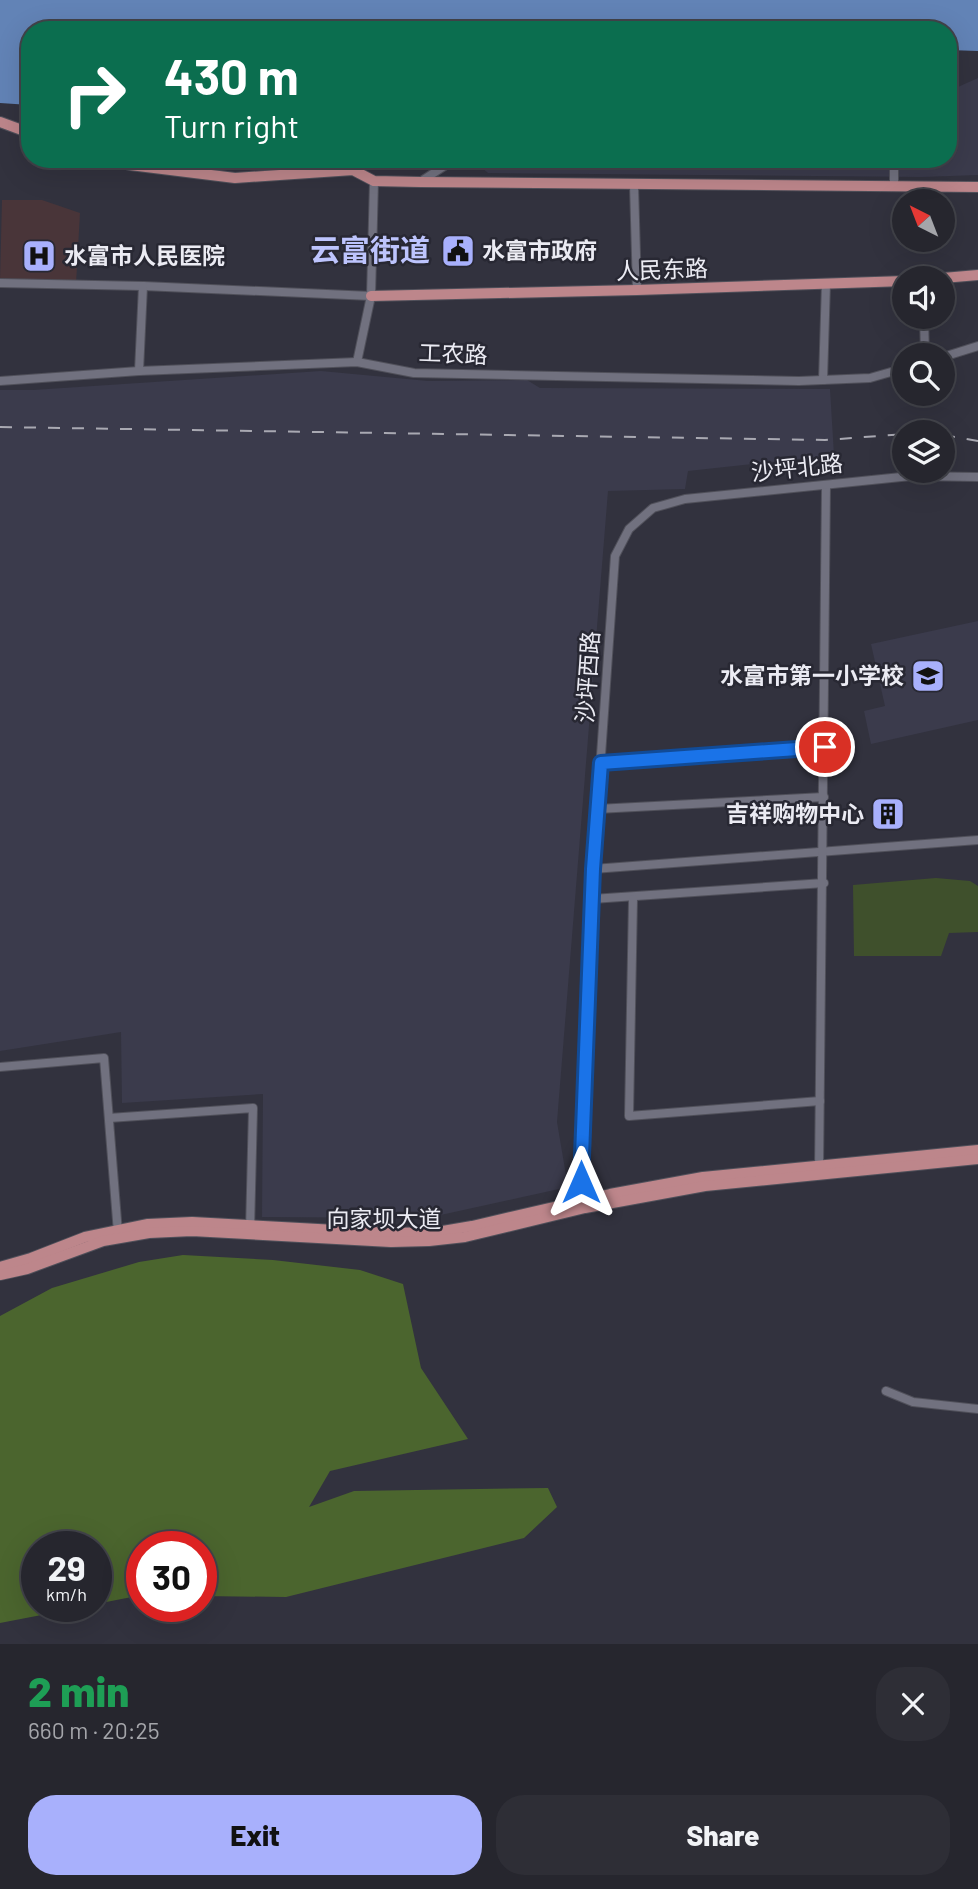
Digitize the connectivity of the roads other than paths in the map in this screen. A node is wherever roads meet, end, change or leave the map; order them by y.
1 (0, 122) edge
2 (21, 130) edge
3 (154, 168) edge
4 (441, 168) edge
5 (894, 168) edge
6 (374, 181) junction
7 (420, 182) junction
8 (635, 185) junction
9 (894, 187) junction
10 (978, 187) edge
11 (978, 275) edge
12 (955, 277) edge
13 (892, 281) edge
14 (0, 283) edge
15 (826, 283) junction
16 (143, 286) junction
17 (637, 290) junction
18 (371, 296) junction
19 (978, 346) edge
20 (955, 353) edge
21 (357, 362) junction
22 (139, 371) junction
23 (892, 372) edge
24 (823, 380) junction
25 (0, 381) edge
26 (978, 477) edge
27 (826, 485) junction
28 (629, 529) joint
29 (825, 747) junction
30 (601, 763) junction
31 (824, 797) junction
32 (597, 809) junction
33 (978, 840) edge
34 (824, 853) junction
35 (593, 869) junction
36 (824, 883) junction
37 (592, 899) junction
38 (633, 899) dead end
39 (0, 1067) edge
40 (820, 1101) junction
41 (109, 1118) junction
42 (978, 1150) edge
43 (978, 1159) edge
44 (819, 1169) junction
45 (582, 1204) junction
46 (250, 1230) junction
47 (118, 1233) junction
48 (0, 1266) edge
49 (0, 1275) edge
50 (887, 1391) dead end
51 (978, 1409) edge

1 - 2 main road
3 - 6 main road
4 - 7 street
5 - 9 street
6 - 7 main road
6 - 18 street
7 - 8 main road
8 - 9 main road
8 - 17 street
9 - 10 main road
11 - 12 main road
13 - 15 main road, 人民东路
14 - 16 street, 人民东路
15 - 17 main road, 人民东路
15 - 24 street
16 - 18 street, 人民东路
16 - 22 street
17 - 18 main road, 人民东路
18 - 21 street
19 - 20 street
21 - 22 street, 工农路
21 - 24 street, 工农路
22 - 25 street, 工农路
23 - 24 street, 工农路
26 - 27 street, 沙坪北路
27 - 28 street, 沙坪北路
27 - 29 street
28 - 30 street, 沙坪西路
29 - 30 street
29 - 31 street
30 - 32 street, 沙坪西路
31 - 32 street
31 - 34 street
32 - 35 street, 沙坪西路
33 - 34 street
34 - 35 street
34 - 36 street
35 - 37 street, 沙坪西路
36 - 37 street
36 - 40 street
37 - 45 street, 沙坪西路
38 - 40 street
39 - 41 street
40 - 44 street
41 - 46 street
41 - 47 street
42 - 44 main road, 向家坝大道
43 - 44 main road, 向家坝大道
44 - 45 main road, 向家坝大道
45 - 46 main road, 向家坝大道
46 - 47 main road, 向家坝大道
47 - 48 main road, 向家坝大道
47 - 49 main road, 向家坝大道
50 - 51 street

